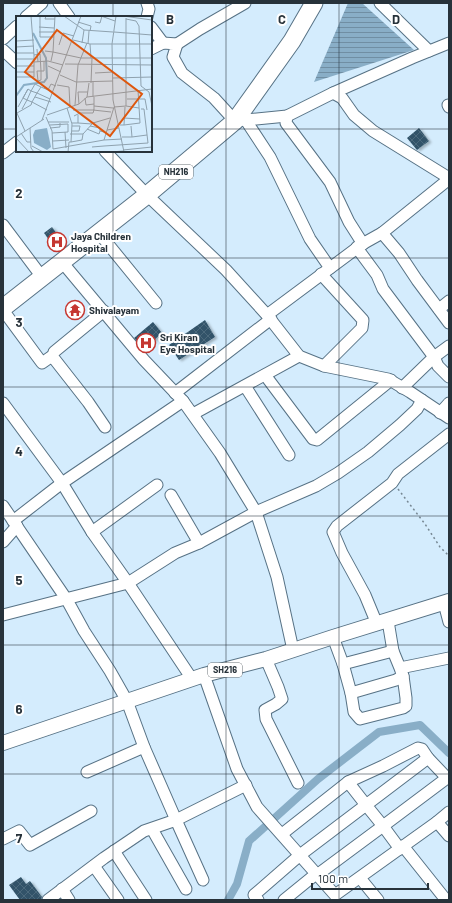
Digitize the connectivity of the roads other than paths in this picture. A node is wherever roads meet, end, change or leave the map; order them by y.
1 (42, 3) edge
2 (59, 3) edge
3 (147, 3) edge
4 (245, 3) edge
5 (314, 3) edge
6 (380, 3) edge
7 (27, 16) edge
8 (68, 16) edge
9 (147, 16) edge
10 (16, 27) edge
11 (152, 27) edge
12 (3, 40) edge
13 (163, 43) junction
14 (177, 44) junction
15 (448, 46) edge
16 (152, 49) edge
17 (3, 50) edge
18 (429, 51) junction
19 (16, 62) edge
20 (333, 93) junction
21 (287, 116) junction
22 (240, 120) junction
23 (16, 143) edge
24 (105, 152) edge
25 (3, 153) edge
26 (449, 179) edge
27 (147, 195) junction
28 (3, 226) edge
29 (99, 233) junction
30 (382, 233) junction
31 (360, 246) junction
32 (62, 262) junction
33 (326, 271) junction
34 (42, 278) junction
35 (449, 301) edge
36 (156, 303) dead end
37 (3, 309) edge
38 (439, 309) junction
39 (104, 311) junction
40 (269, 317) junction
41 (449, 322) edge
42 (449, 346) edge
43 (54, 352) dead end
44 (299, 356) junction
45 (434, 357) junction
46 (324, 366) junction
47 (265, 375) junction
48 (449, 378) edge
49 (391, 380) junction
50 (245, 386) junction
51 (402, 388) junction
52 (179, 397) junction
53 (422, 400) junction
54 (3, 403) edge
55 (449, 403) edge
56 (193, 414) junction
57 (445, 415) edge
58 (105, 427) dead end
59 (449, 434) edge
60 (289, 455) dead end
61 (62, 483) junction
62 (157, 485) dead end
63 (171, 495) dead end
64 (3, 506) edge
65 (256, 512) junction
66 (15, 523) junction
67 (92, 532) junction
68 (3, 542) edge
69 (199, 543) junction
70 (128, 583) junction
71 (68, 600) junction
72 (447, 602) edge
73 (3, 616) edge
74 (382, 622) junction
75 (449, 622) edge
76 (333, 637) junction
77 (293, 650) junction
78 (393, 651) junction
79 (449, 658) edge
80 (266, 659) junction
81 (343, 664) junction
82 (402, 672) junction
83 (198, 677) junction
84 (351, 693) junction
85 (127, 701) junction
86 (3, 743) edge
87 (144, 747) junction
88 (428, 758) junction
89 (88, 772) dead end
90 (448, 779) edge
91 (348, 782) junction
92 (298, 783) dead end
93 (246, 785) junction
94 (366, 805) junction
95 (91, 811) dead end
96 (449, 812) edge
97 (176, 820) junction
98 (437, 822) junction
99 (383, 826) junction
100 (152, 829) junction
101 (282, 834) junction
102 (449, 836) edge
103 (3, 839) edge
104 (401, 847) junction
105 (114, 851) junction
106 (300, 855) junction
107 (94, 866) junction
108 (317, 874) junction
109 (360, 878) junction
110 (203, 880) dead end
111 (186, 889) dead end
112 (62, 890) junction
113 (332, 898) edge
114 (48, 900) edge
115 (69, 900) edge
116 (118, 900) edge
117 (146, 900) edge
118 (258, 900) edge
119 (284, 900) edge
120 (378, 900) edge
121 (446, 900) edge

1 - 7 street
2 - 8 street
3 - 9 street
4 - 14 street
5 - 22 highway, NH216
6 - 18 street
10 - 12 street
11 - 13 street
13 - 14 street
13 - 16 street
14 - 22 street
15 - 18 street
17 - 19 street
18 - 20 street
20 - 21 street
20 - 26 street
21 - 22 street
21 - 31 street
22 - 27 highway, NH216
22 - 33 street
23 - 25 street
24 - 27 street
26 - 30 street
27 - 29 highway, NH216
27 - 40 street
28 - 34 street
29 - 32 highway, NH216
29 - 36 street
30 - 31 street
30 - 38 street
31 - 33 street
31 - 45 street
32 - 34 highway, NH216
32 - 39 street
33 - 40 street
33 - 46 street
34 - 37 highway, NH216
35 - 38 street
37 - 58 street
38 - 41 street
39 - 43 street
39 - 52 street
40 - 44 street
40 - 52 street
42 - 45 street
44 - 46 street
44 - 47 street
45 - 48 street
45 - 51 street
46 - 49 street
47 - 49 street
47 - 50 street
49 - 51 street
50 - 56 street
50 - 60 street
51 - 53 street
52 - 56 street
52 - 61 street
53 - 57 street
53 - 65 street
54 - 61 street
55 - 57 street
56 - 65 street
59 - 74 street
61 - 66 street
61 - 67 street
62 - 67 street
63 - 69 street
64 - 66 street
65 - 69 street
65 - 77 street
66 - 68 street
66 - 71 street
67 - 70 street
69 - 70 street
70 - 71 street
70 - 83 street
71 - 73 street
71 - 85 street
72 - 74 main road, SH216
72 - 75 street
74 - 76 main road, SH216
74 - 78 street
76 - 77 main road, SH216
76 - 81 street
77 - 80 main road, SH216
78 - 81 street
78 - 82 street
79 - 82 street
80 - 83 main road, SH216
80 - 92 street
81 - 84 street
82 - 84 street
82 - 84 street
83 - 85 main road, SH216
83 - 93 street
85 - 86 main road, SH216
85 - 87 street
87 - 89 street
87 - 97 street
88 - 90 street
88 - 91 street
88 - 94 street
90 - 99 street
91 - 94 street
91 - 101 street
93 - 97 street
93 - 101 street
94 - 99 street
94 - 106 street
95 - 103 street
96 - 98 street
97 - 100 street
97 - 110 street
98 - 102 street
98 - 104 street
99 - 104 street
99 - 108 street
100 - 105 street
100 - 111 street
101 - 106 street
104 - 109 street
104 - 121 street
105 - 107 street
105 - 117 street
106 - 108 street
106 - 118 street
107 - 112 street
107 - 116 street
108 - 113 street
108 - 119 street
109 - 113 street
109 - 120 street
112 - 114 street
112 - 115 street

